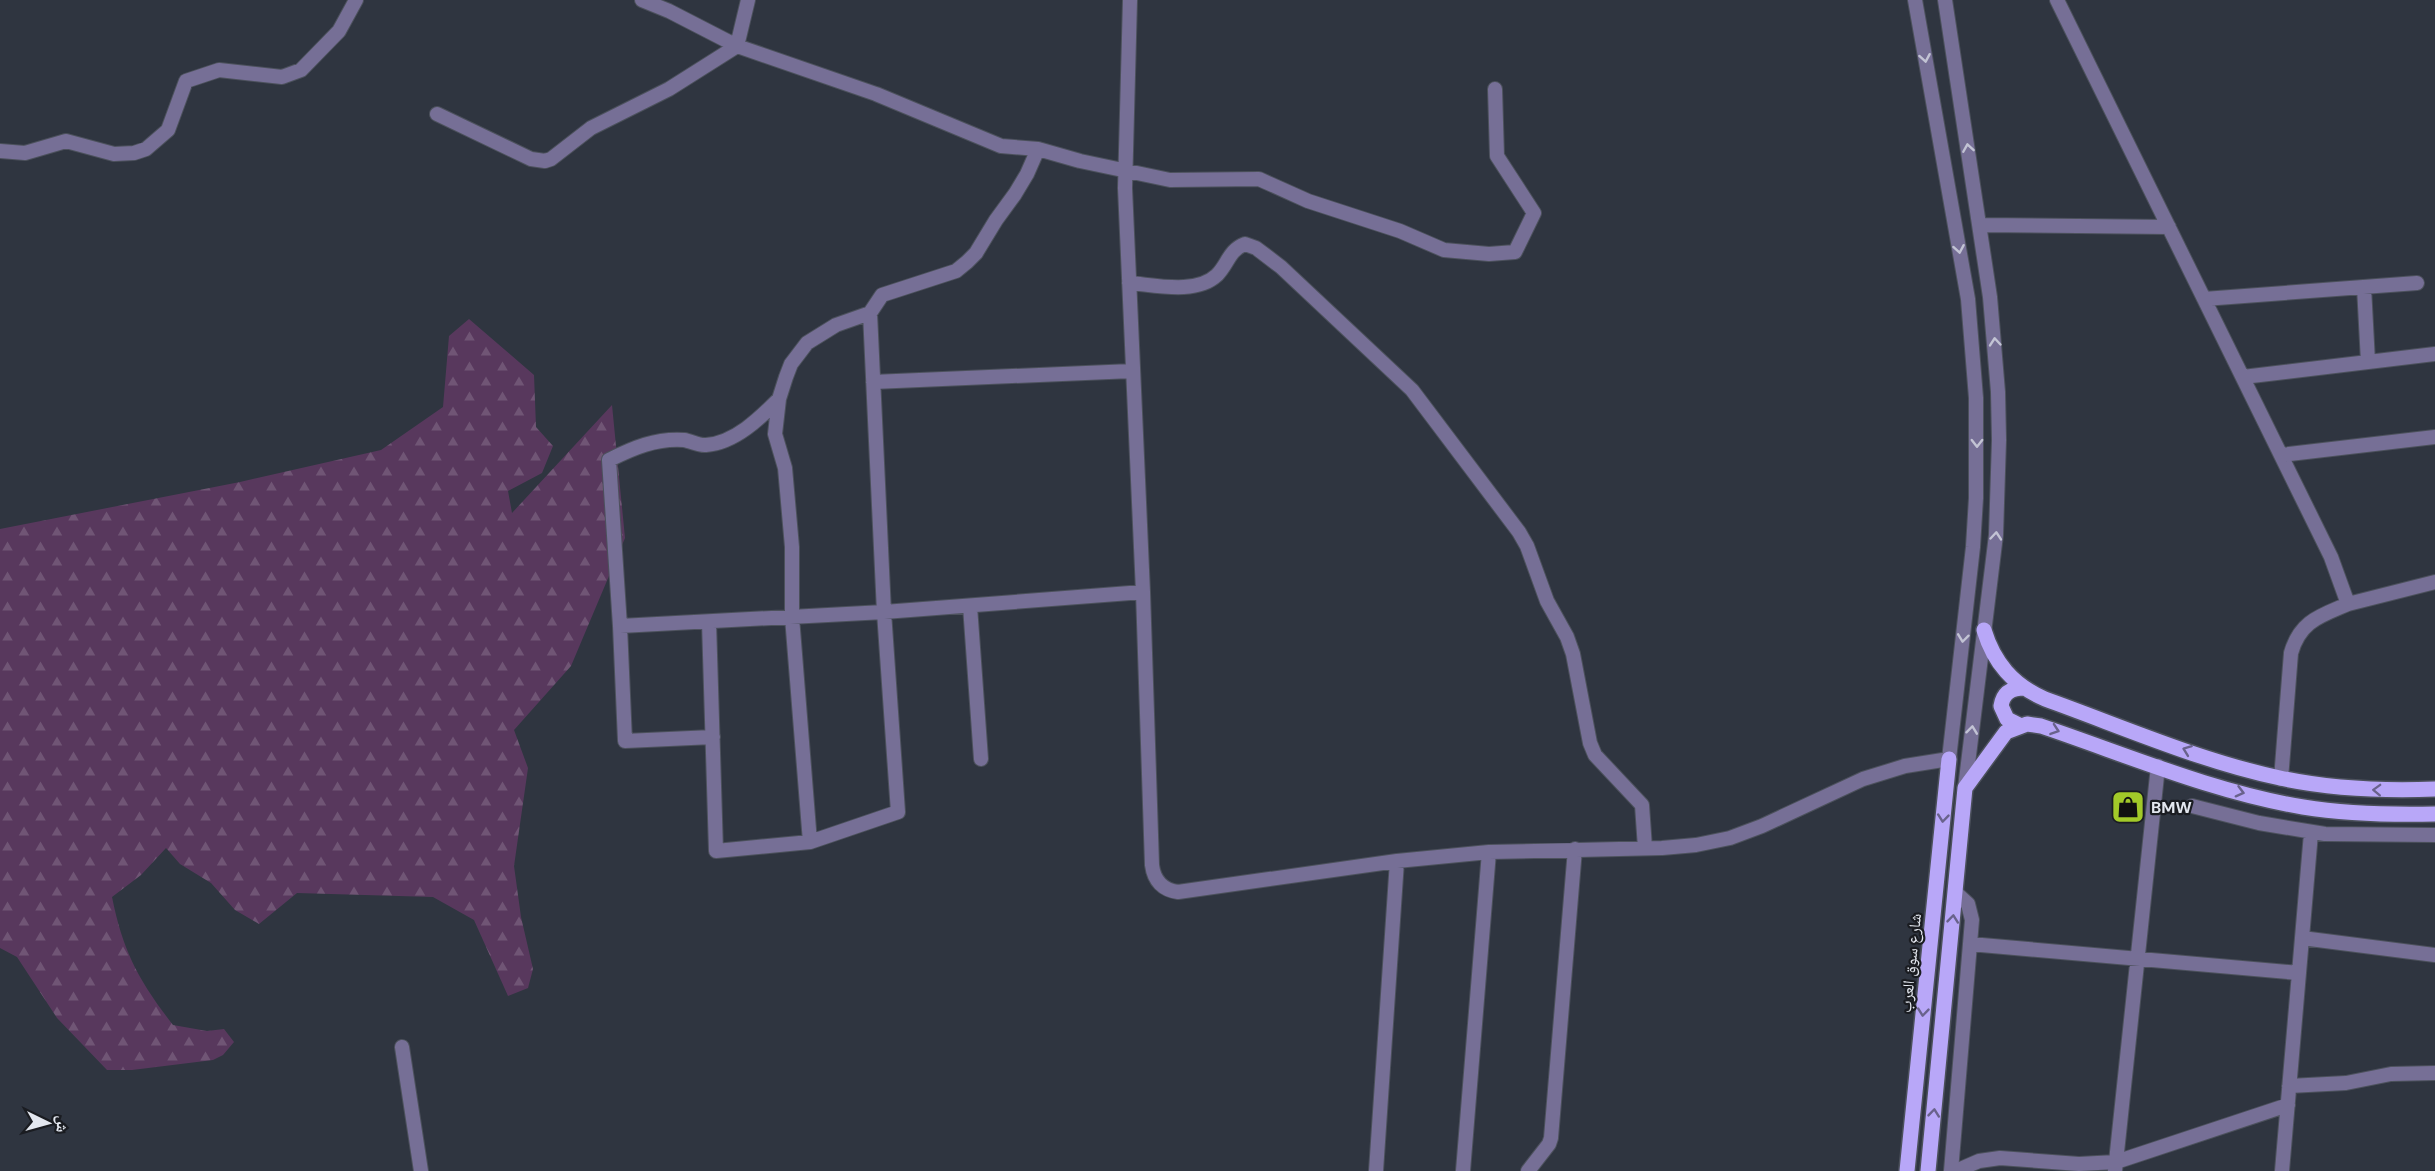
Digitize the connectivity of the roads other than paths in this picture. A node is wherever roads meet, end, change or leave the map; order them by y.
1 (356, 0) edge
2 (642, 0) edge
3 (748, 0) edge
4 (1130, 0) edge
5 (1915, 0) edge
6 (1945, 0) edge
7 (2057, 0) edge
8 (737, 46) junction
9 (1495, 89) dead end
10 (437, 114) dead end
11 (1038, 149) junction
12 (0, 151) edge
13 (1125, 169) junction
14 (1980, 225) junction
15 (2169, 227) junction
16 (2417, 283) dead end
17 (1129, 284) junction
18 (2364, 287) junction
19 (2204, 299) junction
20 (870, 313) junction
21 (2435, 354) edge
22 (2368, 362) junction
23 (1132, 371) junction
24 (2243, 377) junction
25 (873, 382) junction
26 (779, 399) junction
27 (2435, 437) edge
28 (2281, 455) junction
29 (2435, 582) edge
30 (1143, 592) junction
31 (2348, 604) junction
32 (970, 606) junction
33 (884, 612) junction
34 (792, 617) junction
35 (709, 622) junction
36 (620, 626) junction
37 (1984, 630) junction
38 (2024, 688) junction
39 (2019, 725) junction
40 (713, 737) junction
41 (981, 759) dead end
42 (1949, 759) junction
43 (2158, 766) junction
44 (2281, 778) junction
45 (1965, 788) junction
46 (2435, 789) edge
47 (2192, 806) dead end
48 (2435, 814) edge
49 (2311, 833) junction
50 (2435, 835) edge
51 (810, 842) junction
52 (1645, 848) junction
53 (1575, 849) junction
54 (1489, 852) junction
55 (1397, 861) junction
56 (1956, 893) junction
57 (2302, 938) junction
58 (1970, 944) junction
59 (2435, 955) edge
60 (2137, 959) junction
61 (2299, 973) junction
62 (402, 1047) dead end
63 (2435, 1072) edge
64 (2289, 1086) junction
65 (2288, 1105) junction
66 (2115, 1167) edge
67 (421, 1171) edge
68 (1376, 1171) edge
69 (1463, 1171) edge
70 (1528, 1171) edge
71 (1907, 1171) edge
72 (1928, 1171) edge
73 (1954, 1171) edge
74 (2282, 1171) edge

1 - 12 street
2 - 8 street
3 - 8 street
4 - 13 street
5 -> 42 street
14 -> 6 street
7 - 15 street
8 - 10 street
8 - 11 street
9 - 13 street
11 - 13 street
11 - 20 street
13 - 17 street
14 - 15 street
37 -> 14 street
15 - 19 street
16 - 18 street
17 - 23 street
17 - 52 street
18 - 19 street
18 - 22 street
19 - 24 street
20 - 25 street
20 - 26 street
21 - 22 street
22 - 24 street
23 - 25 street
23 - 30 street
24 - 28 street
25 - 33 street
26 - 34 street
26 - 36 street
27 - 28 street
28 - 31 street
29 - 31 street
30 - 32 street
30 - 55 street
31 - 44 street
32 - 33 street
32 - 41 street
33 - 34 street
33 - 51 street
34 - 35 street
34 - 51 street
35 - 36 street
35 - 40 street
36 - 40 street
37 - 38 main road
45 -> 37 street
38 - 39 main road
44 -> 38 main road
39 -> 43 main road
39 - 45 main road
40 - 51 street
42 - 52 street
42 -> 71 main road, شارع سوق العرب
43 -> 48 main road
43 - 60 street
46 -> 44 main road
45 - 56 main road
47 - 49 street
49 - 50 street
49 - 57 street
52 - 53 street
53 - 54 street
53 - 70 street
54 - 55 street
54 - 69 street
55 - 68 street
56 - 58 street
72 -> 56 main road
57 - 59 street
57 - 61 street
58 - 60 street
58 - 73 street
60 - 61 street
60 - 66 street
61 - 64 street
62 - 67 street
63 - 64 street
64 - 65 street
65 - 66 street
65 - 74 street
66 - 73 street

